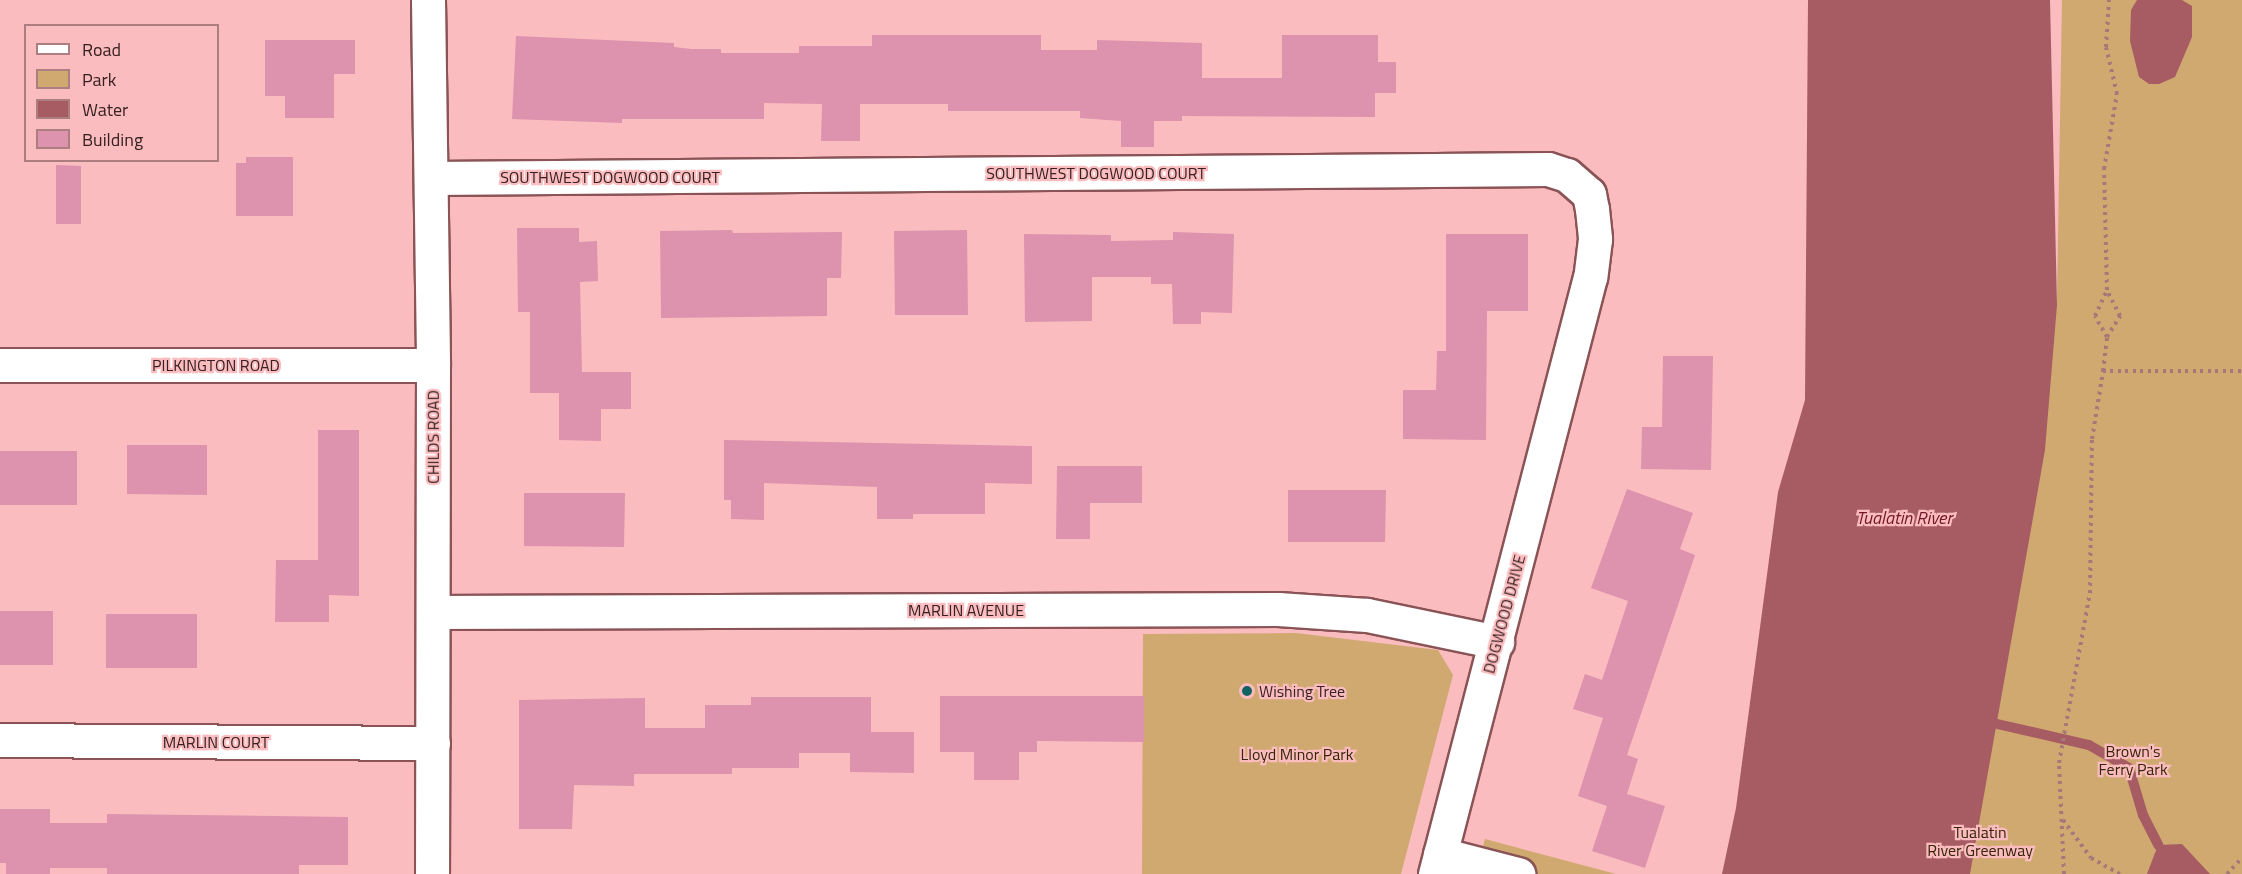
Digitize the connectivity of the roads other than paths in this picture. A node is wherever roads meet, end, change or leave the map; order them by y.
1 (428, 0) edge
2 (431, 178) junction
3 (1572, 354) joint
4 (0, 364) edge
5 (433, 365) junction
6 (433, 612) junction
7 (1497, 642) junction
8 (0, 740) edge
9 (433, 743) junction
10 (1438, 864) edge
11 (432, 874) edge
12 (1518, 874) edge

1 - 2 street, CHILDS ROAD
2 - 3 street, SOUTHWEST DOGWOOD COURT
2 - 5 street, CHILDS ROAD
3 - 7 street, DOGWOOD DRIVE
4 - 5 street, PILKINGTON ROAD
5 - 6 street, CHILDS ROAD
6 - 7 street, MARLIN AVENUE
6 - 9 street, CHILDS ROAD
7 - 10 street, DOGWOOD DRIVE
8 - 9 street, MARLIN COURT
9 - 11 street, CHILDS ROAD
10 - 12 street

